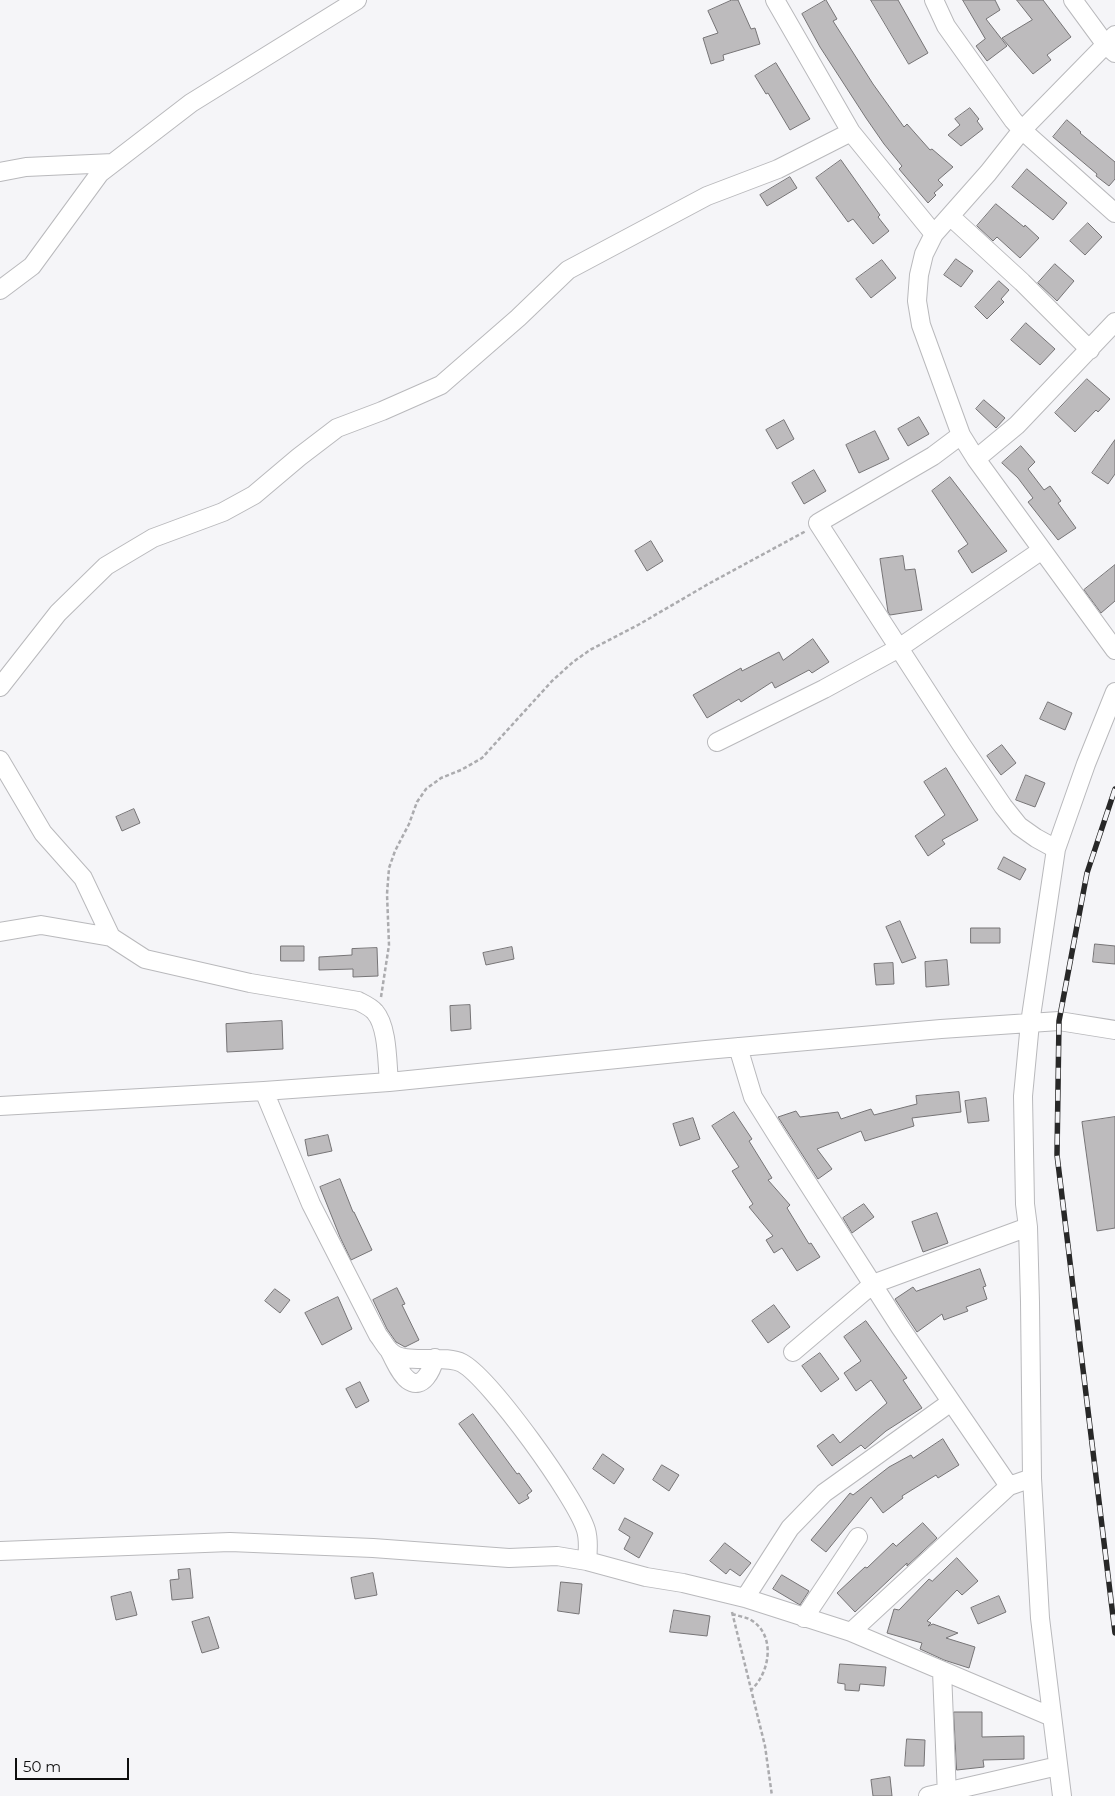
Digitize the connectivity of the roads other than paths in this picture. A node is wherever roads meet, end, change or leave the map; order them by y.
1 (358, 0) edge
2 (775, 0) edge
3 (934, 0) edge
4 (1073, 0) edge
5 (1112, 44) edge
6 (1022, 130) junction
7 (851, 132) junction
8 (113, 163) junction
9 (0, 172) edge
10 (1115, 214) edge
11 (950, 216) junction
12 (934, 234) junction
13 (0, 290) edge
14 (1115, 322) edge
15 (1090, 350) junction
16 (961, 435) junction
17 (976, 459) junction
18 (1042, 550) junction
19 (899, 648) junction
20 (1115, 650) edge
21 (0, 687) edge
22 (1115, 692) edge
23 (717, 742) dead end
24 (0, 760) edge
25 (1056, 849) junction
26 (0, 932) edge
27 (111, 937) junction
28 (1030, 1023) junction
29 (1115, 1030) edge
30 (738, 1047) junction
31 (389, 1082) junction
32 (264, 1091) junction
33 (0, 1106) edge
34 (1028, 1226) junction
35 (873, 1284) junction
36 (793, 1352) dead end
37 (951, 1402) junction
38 (1032, 1478) junction
39 (1010, 1486) junction
40 (858, 1537) dead end
41 (0, 1551) edge
42 (588, 1561) junction
43 (745, 1598) junction
44 (804, 1618) junction
45 (851, 1632) junction
46 (942, 1671) junction
47 (1052, 1717) junction
48 (1058, 1766) junction
49 (947, 1793) edge
50 (928, 1796) edge
51 (1062, 1796) edge

1 - 8 street
2 - 7 street
3 - 6 street
4 - 5 street
5 - 6 street
6 - 10 street
6 - 11 street
7 - 12 street
7 - 21 street
8 - 9 street
8 - 13 street
11 - 12 street
11 - 15 street
12 - 16 street
14 - 15 street
15 - 17 street
16 - 17 street
16 - 19 street
17 - 18 street
18 - 19 street
18 - 20 street
19 - 23 street
19 - 25 street
22 - 25 street
24 - 27 street
25 - 28 street
26 - 27 street
27 - 31 street
28 - 29 street
28 - 30 street
28 - 34 street
30 - 31 street
30 - 35 street
31 - 32 street
32 - 33 street
32 - 42 street
34 - 35 street
34 - 38 street
35 - 36 street
35 - 37 street
37 - 39 street
37 - 43 street
38 - 39 street
38 - 47 street
39 - 45 street
40 - 44 street
41 - 42 street
42 - 43 street
43 - 44 street
44 - 45 street
45 - 46 street
46 - 47 street
46 - 49 street
47 - 48 street
48 - 49 street
48 - 51 street
49 - 50 street

